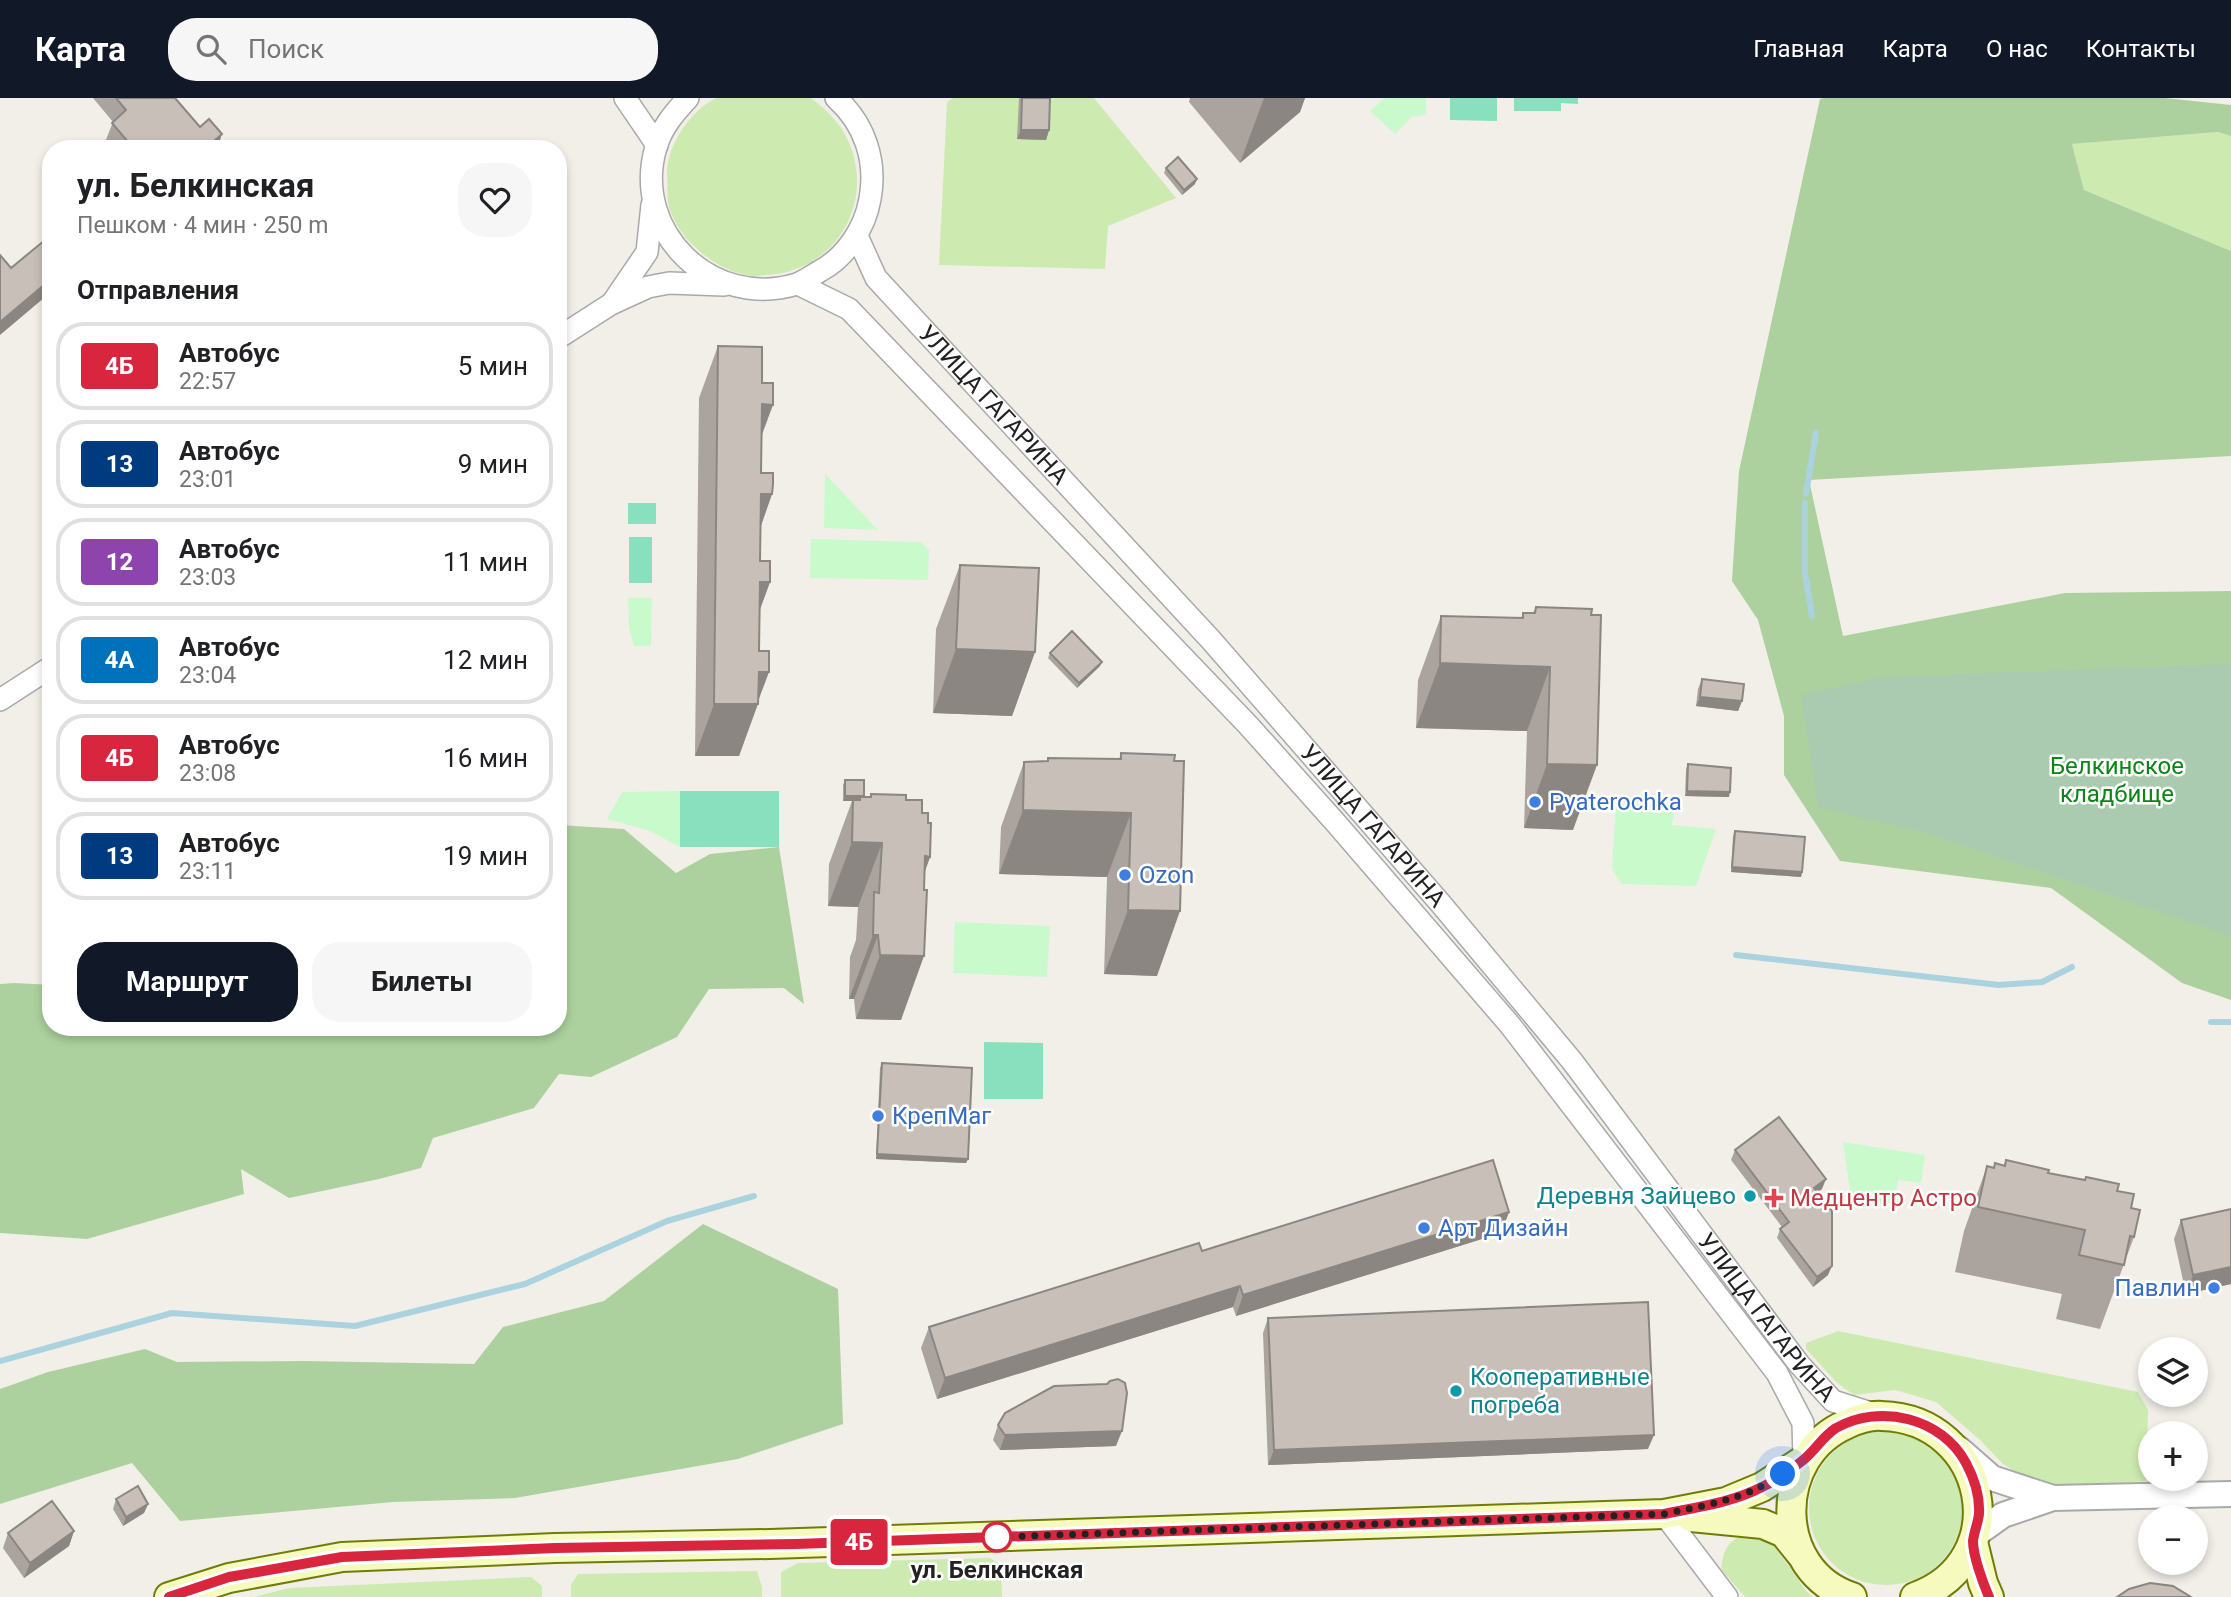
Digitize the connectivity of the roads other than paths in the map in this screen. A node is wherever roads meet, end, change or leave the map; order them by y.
1 (625, 98) edge
2 (688, 98) edge
3 (847, 102) edge
4 (657, 145) junction
5 (653, 196) junction
6 (857, 236) junction
7 (798, 284) junction
8 (731, 285) junction
9 (611, 304) junction
10 (567, 332) edge
11 (42, 673) edge
12 (0, 700) edge
13 (1879, 1415) junction
14 (1948, 1440) junction
15 (1804, 1460) junction
16 (2231, 1494) edge
17 (2053, 1498) junction
18 (1664, 1514) junction
19 (1974, 1538) junction
20 (1802, 1555) junction
21 (169, 1597) edge
22 (1727, 1597) edge
23 (1852, 1597) edge
24 (1916, 1597) edge
25 (1989, 1597) edge

1 - 4 street
2 - 4 street
3 - 6 street
4 - 5 street
5 - 8 street
5 - 9 street
6 - 7 street
6 - 13 street, УЛИЦА ГАГАРИНА
7 - 8 street
7 - 15 street, УЛИЦА ГАГАРИНА
8 - 9 street
9 - 10 street
11 - 12 street
13 - 14 main road
13 - 15 main road
14 - 17 street
14 - 19 main road
15 - 18 main road
15 - 20 main road
16 - 17 street
17 - 19 street
18 - 20 main road
18 - 21 main road
18 - 22 street
19 - 24 main road
19 - 25 main road
20 - 23 main road

